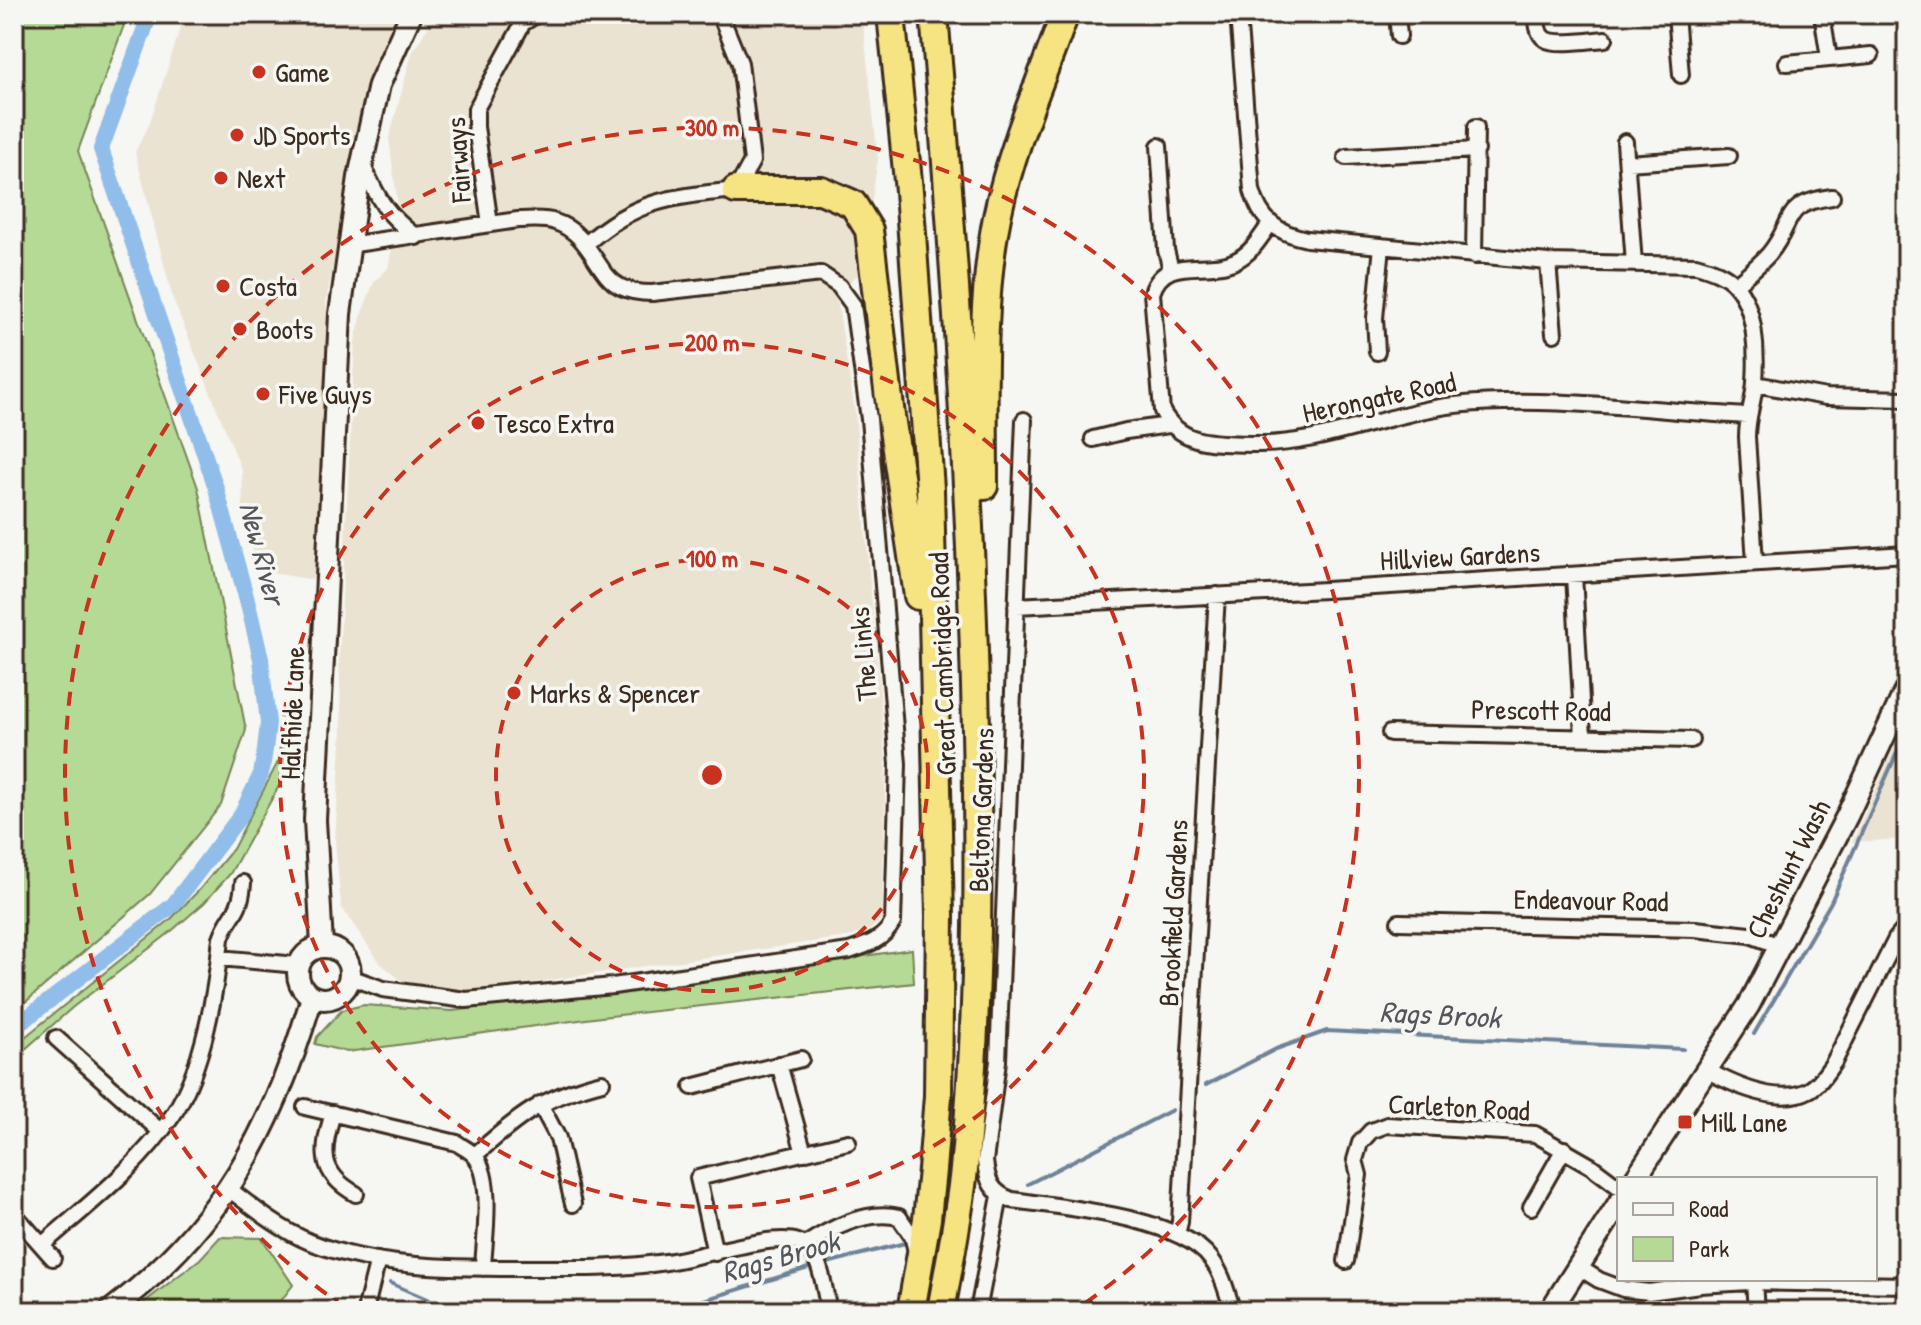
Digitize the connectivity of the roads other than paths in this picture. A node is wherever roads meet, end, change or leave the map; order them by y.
1 (411, 14) edge
2 (537, 14) edge
3 (720, 14) edge
4 (891, 14) edge
5 (934, 14) edge
6 (1065, 14) edge
7 (1238, 14) edge
8 (1397, 14) edge
9 (1537, 14) edge
10 (1676, 14) edge
11 (1822, 14) edge
12 (1399, 36) dead end
13 (1605, 39) dead end
14 (1871, 55) dead end
15 (1829, 58) junction
16 (1787, 63) dead end
17 (1681, 75) dead end
18 (1476, 127) dead end
19 (1625, 142) dead end
20 (1159, 146) dead end
21 (1477, 150) junction
22 (1729, 156) dead end
23 (1346, 157) dead end
24 (1627, 163) junction
25 (362, 164) junction
26 (736, 190) junction
27 (1832, 197) dead end
28 (490, 224) junction
29 (1270, 224) junction
30 (416, 237) junction
31 (587, 243) junction
32 (348, 245) junction
33 (1382, 246) junction
34 (1474, 256) junction
35 (1548, 262) junction
36 (1634, 264) junction
37 (1171, 270) junction
38 (1735, 285) junction
39 (1554, 334) dead end
40 (1377, 352) dead end
41 (1755, 384) junction
42 (1907, 399) edge
43 (1747, 416) junction
44 (1024, 420) dead end
45 (1169, 425) junction
46 (1093, 439) dead end
47 (972, 549) junction
48 (1907, 554) edge
49 (1755, 563) junction
50 (1574, 575) junction
51 (1217, 595) junction
52 (1016, 606) junction
53 (932, 647) junction
54 (1907, 687) edge
55 (1390, 733) dead end
56 (1583, 737) junction
57 (1691, 740) dead end
58 (243, 883) dead end
59 (1399, 922) dead end
60 (1907, 926) edge
61 (322, 946) junction
62 (1780, 946) junction
63 (219, 958) junction
64 (298, 965) junction
65 (350, 977) junction
66 (312, 997) junction
67 (56, 1038) dead end
68 (801, 1059) dead end
69 (779, 1064) junction
70 (1708, 1071) junction
71 (602, 1082) dead end
72 (692, 1087) dead end
73 (540, 1104) junction
74 (305, 1107) dead end
75 (333, 1113) junction
76 (160, 1131) junction
77 (848, 1142) dead end
78 (1564, 1149) junction
79 (804, 1153) junction
80 (475, 1155) junction
81 (1636, 1177) edge
82 (1617, 1186) edge
83 (229, 1189) junction
84 (356, 1194) dead end
85 (1000, 1196) junction
86 (573, 1204) dead end
87 (1617, 1206) edge
88 (1531, 1207) dead end
89 (14, 1214) edge
90 (1177, 1234) junction
91 (42, 1245) junction
92 (805, 1245) junction
93 (715, 1253) junction
94 (53, 1258) dead end
95 (378, 1260) junction
96 (1346, 1261) dead end
97 (919, 1263) junction
98 (1578, 1267) junction
99 (483, 1268) junction
100 (1754, 1282) junction
101 (1907, 1285) edge
102 (110, 1311) edge
103 (365, 1311) edge
104 (829, 1311) edge
105 (911, 1311) edge
106 (941, 1311) edge
107 (978, 1311) edge
108 (1233, 1311) edge
109 (1550, 1311) edge
110 (1756, 1311) edge

1 - 25 main road, Halfhide Lane
2 - 28 street, Fairways
3 - 26 street
4 - 53 highway, Great Cambridge Road
5 - 47 highway, Great Cambridge Road
6 - 47 highway
7 - 29 street
8 - 12 street
9 - 13 street
10 - 17 street
11 - 15 street
14 - 15 street
15 - 16 street
18 - 21 street
19 - 24 street
20 - 37 street
21 - 23 street
21 - 34 street
22 - 24 street
24 - 36 street
25 - 30 street
25 - 32 main road, Halfhide Lane
26 - 31 street
26 - 53 highway
27 - 38 street
28 - 30 street, The Links
28 - 31 street, The Links
29 - 33 street
29 - 37 street
30 - 32 street, The Links
31 - 65 street, The Links
32 - 61 main road, Halfhide Lane
33 - 34 street
33 - 40 street
34 - 35 street
35 - 36 street
35 - 39 street
36 - 38 street
37 - 45 street
38 - 41 street
41 - 42 street
41 - 43 street
43 - 45 street, Herongate Road
43 - 49 street
44 - 52 street, Beltona Gardens
45 - 46 street
47 - 106 highway, Great Cambridge Road
48 - 49 street, Hillview Gardens
49 - 50 street, Hillview Gardens
50 - 51 street, Hillview Gardens
50 - 56 street
51 - 52 street, Hillview Gardens
51 - 90 street, Brookfield Gardens
52 - 85 street, Beltona Gardens
53 - 97 highway, Great Cambridge Road
54 - 62 main road, Cheshunt Wash
55 - 56 street, Prescott Road
56 - 57 street, Prescott Road
58 - 63 street
59 - 62 street, Endeavour Road
60 - 70 street
61 - 64 main road
61 - 65 main road
62 - 70 main road, Cheshunt Wash
63 - 64 street
63 - 76 street
64 - 66 main road
65 - 66 main road
66 - 83 main road
67 - 76 street
68 - 69 street
69 - 72 street
69 - 79 street
70 - 81 main road, Cheshunt Wash
71 - 73 street
73 - 80 street
73 - 86 street
74 - 75 street
75 - 80 street
75 - 84 street
76 - 91 street
77 - 79 street
78 - 82 street, Carleton Road
78 - 88 street
78 - 96 street, Carleton Road
79 - 93 street
80 - 99 street
83 - 95 street
83 - 102 main road
85 - 90 street
85 - 107 street
87 - 98 main road
89 - 91 street
90 - 108 street
91 - 94 street
92 - 93 street
92 - 97 street
92 - 104 street
93 - 99 street
95 - 99 street
95 - 103 street
97 - 105 highway, Great Cambridge Road
98 - 100 street
98 - 109 main road
100 - 101 street
100 - 110 street

